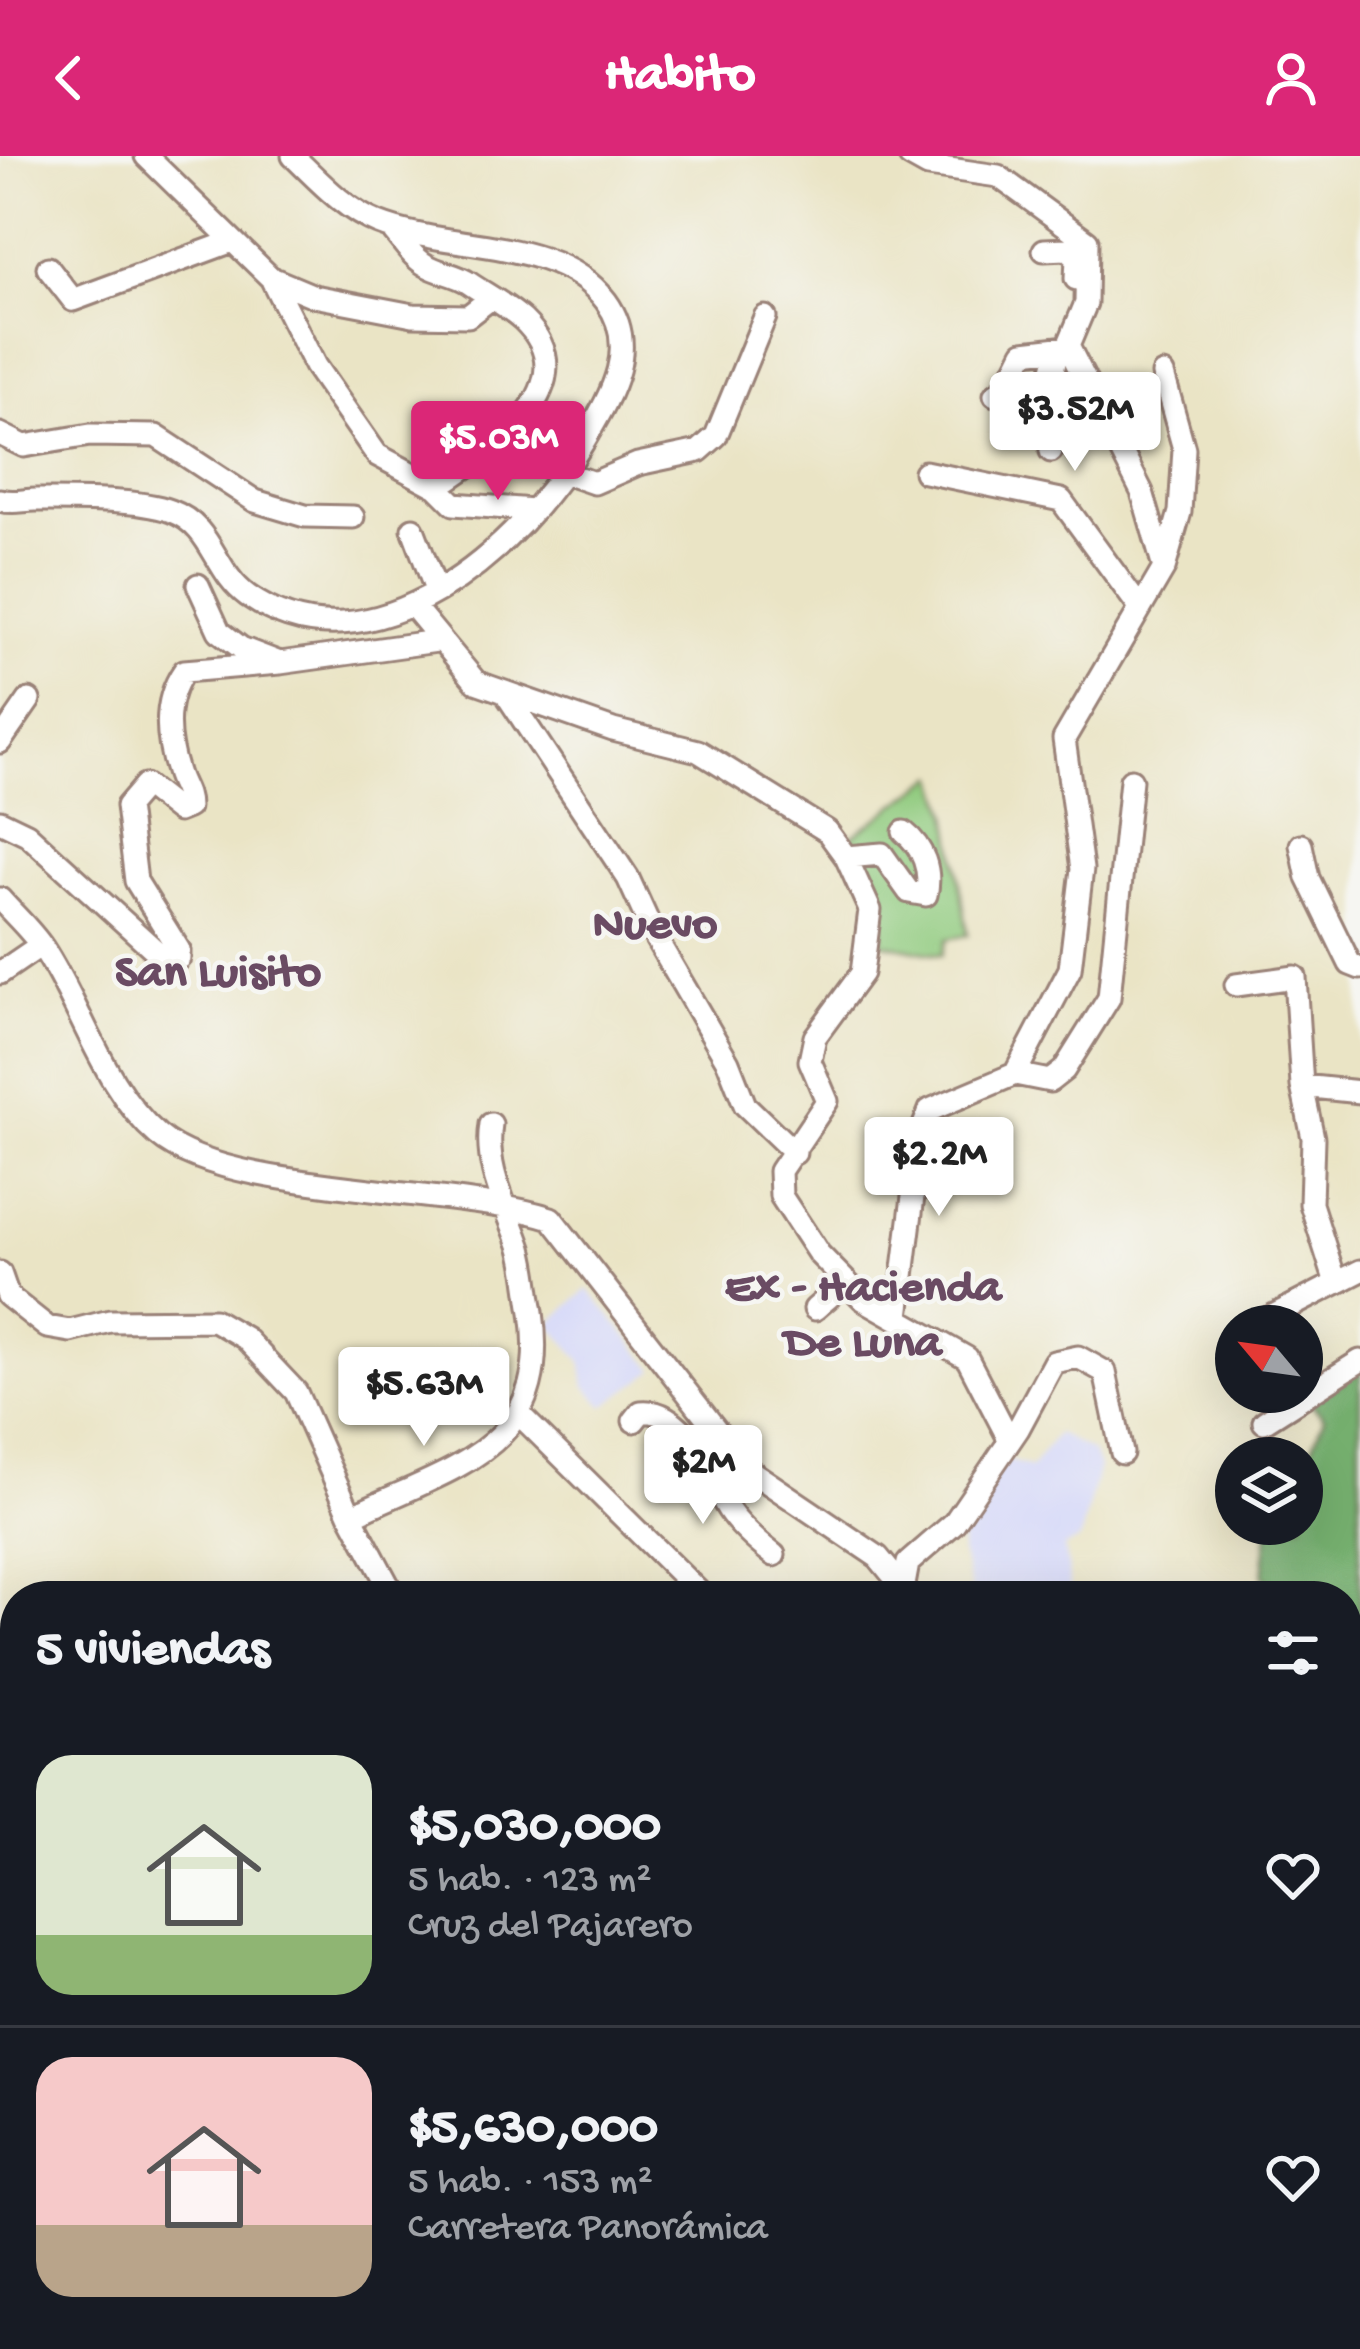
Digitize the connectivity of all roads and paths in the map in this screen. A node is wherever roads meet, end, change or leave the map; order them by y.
1 (146, 156) edge
2 (293, 156) edge
3 (910, 156) edge
4 (391, 228) junction
5 (230, 242) junction
6 (1044, 250) dead end
7 (48, 268) dead end
8 (271, 278) junction
9 (490, 299) junction
10 (1079, 315) junction
11 (765, 317) dead end
12 (1063, 348) junction
13 (1163, 374) dead end
14 (995, 395) dead end
15 (0, 434) edge
16 (1051, 451) dead end
17 (925, 472) dead end
18 (565, 473) junction
19 (437, 487) junction
20 (0, 500) edge
21 (533, 510) junction
22 (353, 517) dead end
23 (413, 529) dead end
24 (1164, 568) junction
25 (198, 585) dead end
26 (436, 590) junction
27 (414, 607) junction
28 (1140, 608) junction
29 (437, 641) junction
30 (280, 664) junction
31 (508, 698) junction
32 (29, 700) dead end
33 (0, 742) edge
34 (1130, 780) dead end
35 (0, 821) edge
36 (904, 832) dead end
37 (1301, 845) dead end
38 (846, 857) junction
39 (0, 899) edge
40 (41, 945) junction
41 (1360, 968) edge
42 (0, 973) edge
43 (1236, 985) dead end
44 (1015, 1074) junction
45 (1302, 1086) junction
46 (1360, 1092) edge
47 (491, 1124) dead end
48 (795, 1153) junction
49 (505, 1203) junction
50 (1360, 1271) edge
51 (0, 1273) edge
52 (845, 1282) junction
53 (1336, 1283) junction
54 (1294, 1305) edge
55 (815, 1309) dead end
56 (898, 1316) junction
57 (1360, 1361) edge
58 (521, 1416) junction
59 (634, 1421) dead end
60 (1264, 1422) dead end
61 (1010, 1439) junction
62 (703, 1450) junction
63 (1122, 1453) dead end
64 (746, 1468) junction
65 (351, 1516) junction
66 (775, 1555) dead end
67 (386, 1581) edge
68 (688, 1581) edge
69 (895, 1581) edge
70 (906, 1581) edge

1 - 5 street
2 - 4 street
3 - 10 street
4 - 9 street
4 - 18 street
5 - 7 street
5 - 8 street
6 - 10 street
8 - 9 street
8 - 19 street
9 - 19 street
10 - 12 street
11 - 18 street
12 - 14 street
12 - 16 street
12 - 24 street
13 - 24 street
15 - 22 street
17 - 28 street
18 - 21 street
19 - 21 street
20 - 27 street
21 - 26 street
23 - 26 street
24 - 28 street
25 - 30 street
26 - 27 street
27 - 29 street
28 - 44 street
29 - 30 street
29 - 31 street
30 - 35 street
31 - 38 street
31 - 48 street
32 - 33 street
34 - 44 street
36 - 38 street
37 - 41 street
38 - 48 street
39 - 40 street
40 - 42 street
40 - 49 street
43 - 45 street
44 - 56 street
45 - 46 street
45 - 53 street
47 - 49 street
48 - 52 street
49 - 58 street
49 - 64 street
50 - 53 street
51 - 65 street
52 - 55 street
52 - 56 street
53 - 54 street
56 - 61 street
57 - 60 street
58 - 65 street
58 - 68 street
59 - 62 street
61 - 63 street
61 - 70 street
62 - 64 street
62 - 66 street
64 - 69 street
65 - 67 street

